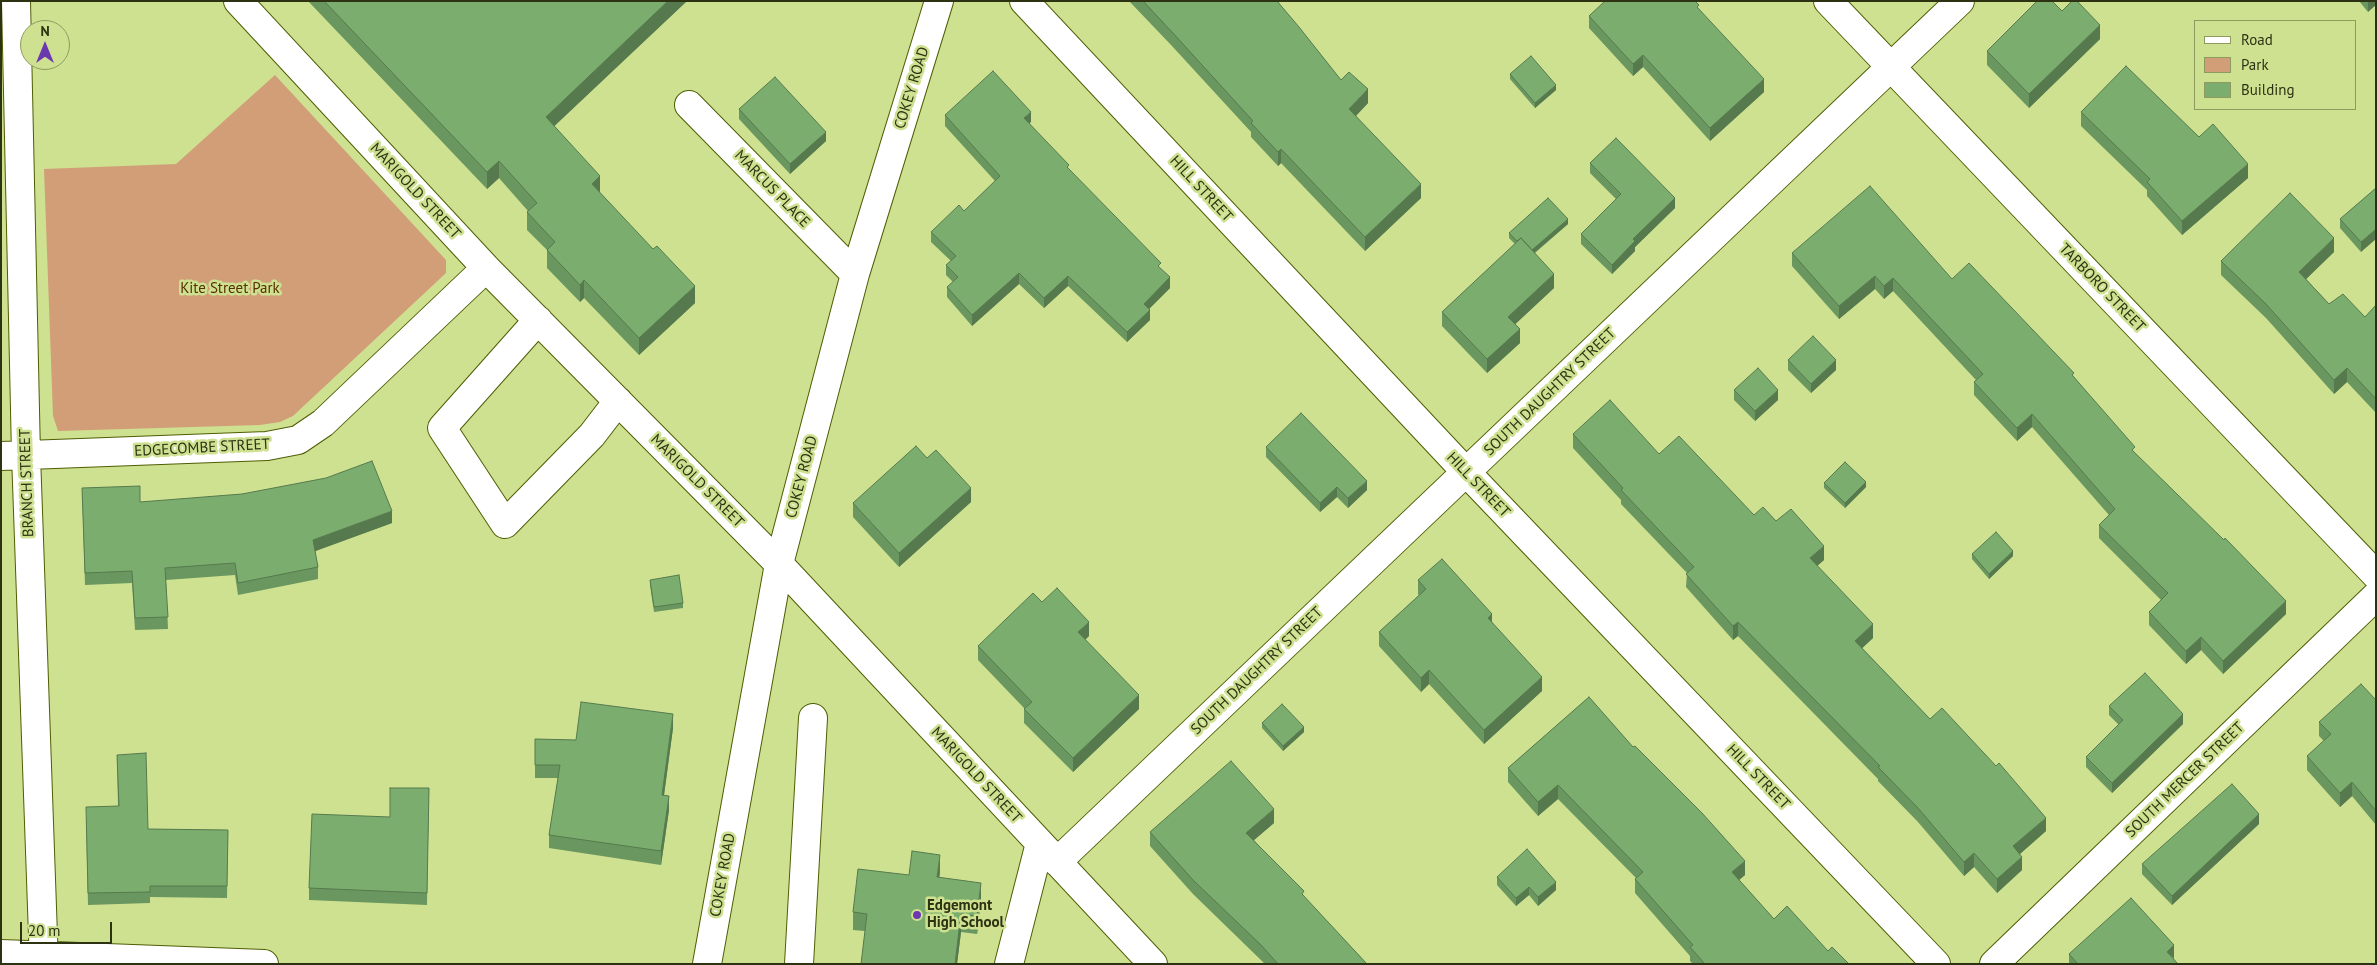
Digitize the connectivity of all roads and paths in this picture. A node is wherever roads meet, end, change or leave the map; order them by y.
1 (16, 1) edge
2 (238, 1) edge
3 (938, 1) edge
4 (1024, 1) edge
5 (1828, 1) edge
6 (1960, 1) edge
7 (1891, 67) junction
8 (689, 105) dead end
9 (486, 268) junction
10 (855, 274) junction
11 (538, 320) junction
12 (618, 401) junction
13 (14, 456) edge
14 (1466, 472) junction
15 (779, 564) junction
16 (2376, 575) edge
17 (2376, 596) edge
18 (813, 718) dead end
19 (1048, 852) junction
20 (1, 954) edge
21 (44, 959) edge
22 (264, 964) edge
23 (708, 964) edge
24 (799, 964) edge
25 (1009, 964) edge
26 (1153, 964) edge
27 (1936, 964) edge
28 (1994, 964) edge

1 - 13 street, BRANCH STREET
2 - 9 street, MARIGOLD STREET
3 - 10 street, COKEY ROAD
4 - 14 street, HILL STREET
5 - 7 street, TARBORO STREET
6 - 7 street, SOUTH DAUGHTRY STREET
7 - 14 street, SOUTH DAUGHTRY STREET
7 - 16 street, TARBORO STREET
8 - 10 street, MARCUS PLACE
9 - 11 street, MARIGOLD STREET
9 - 13 street, EDGECOMBE STREET
10 - 15 street, COKEY ROAD
11 - 12 street, MARIGOLD STREET
11 - 12 street
12 - 15 street, MARIGOLD STREET
13 - 21 street, BRANCH STREET
14 - 19 street, SOUTH DAUGHTRY STREET
14 - 27 street, HILL STREET
15 - 19 street, MARIGOLD STREET
15 - 23 street, COKEY ROAD
17 - 28 street, SOUTH MERCER STREET
18 - 24 street
19 - 25 street
19 - 26 street, MARIGOLD STREET
20 - 21 street
21 - 22 street

